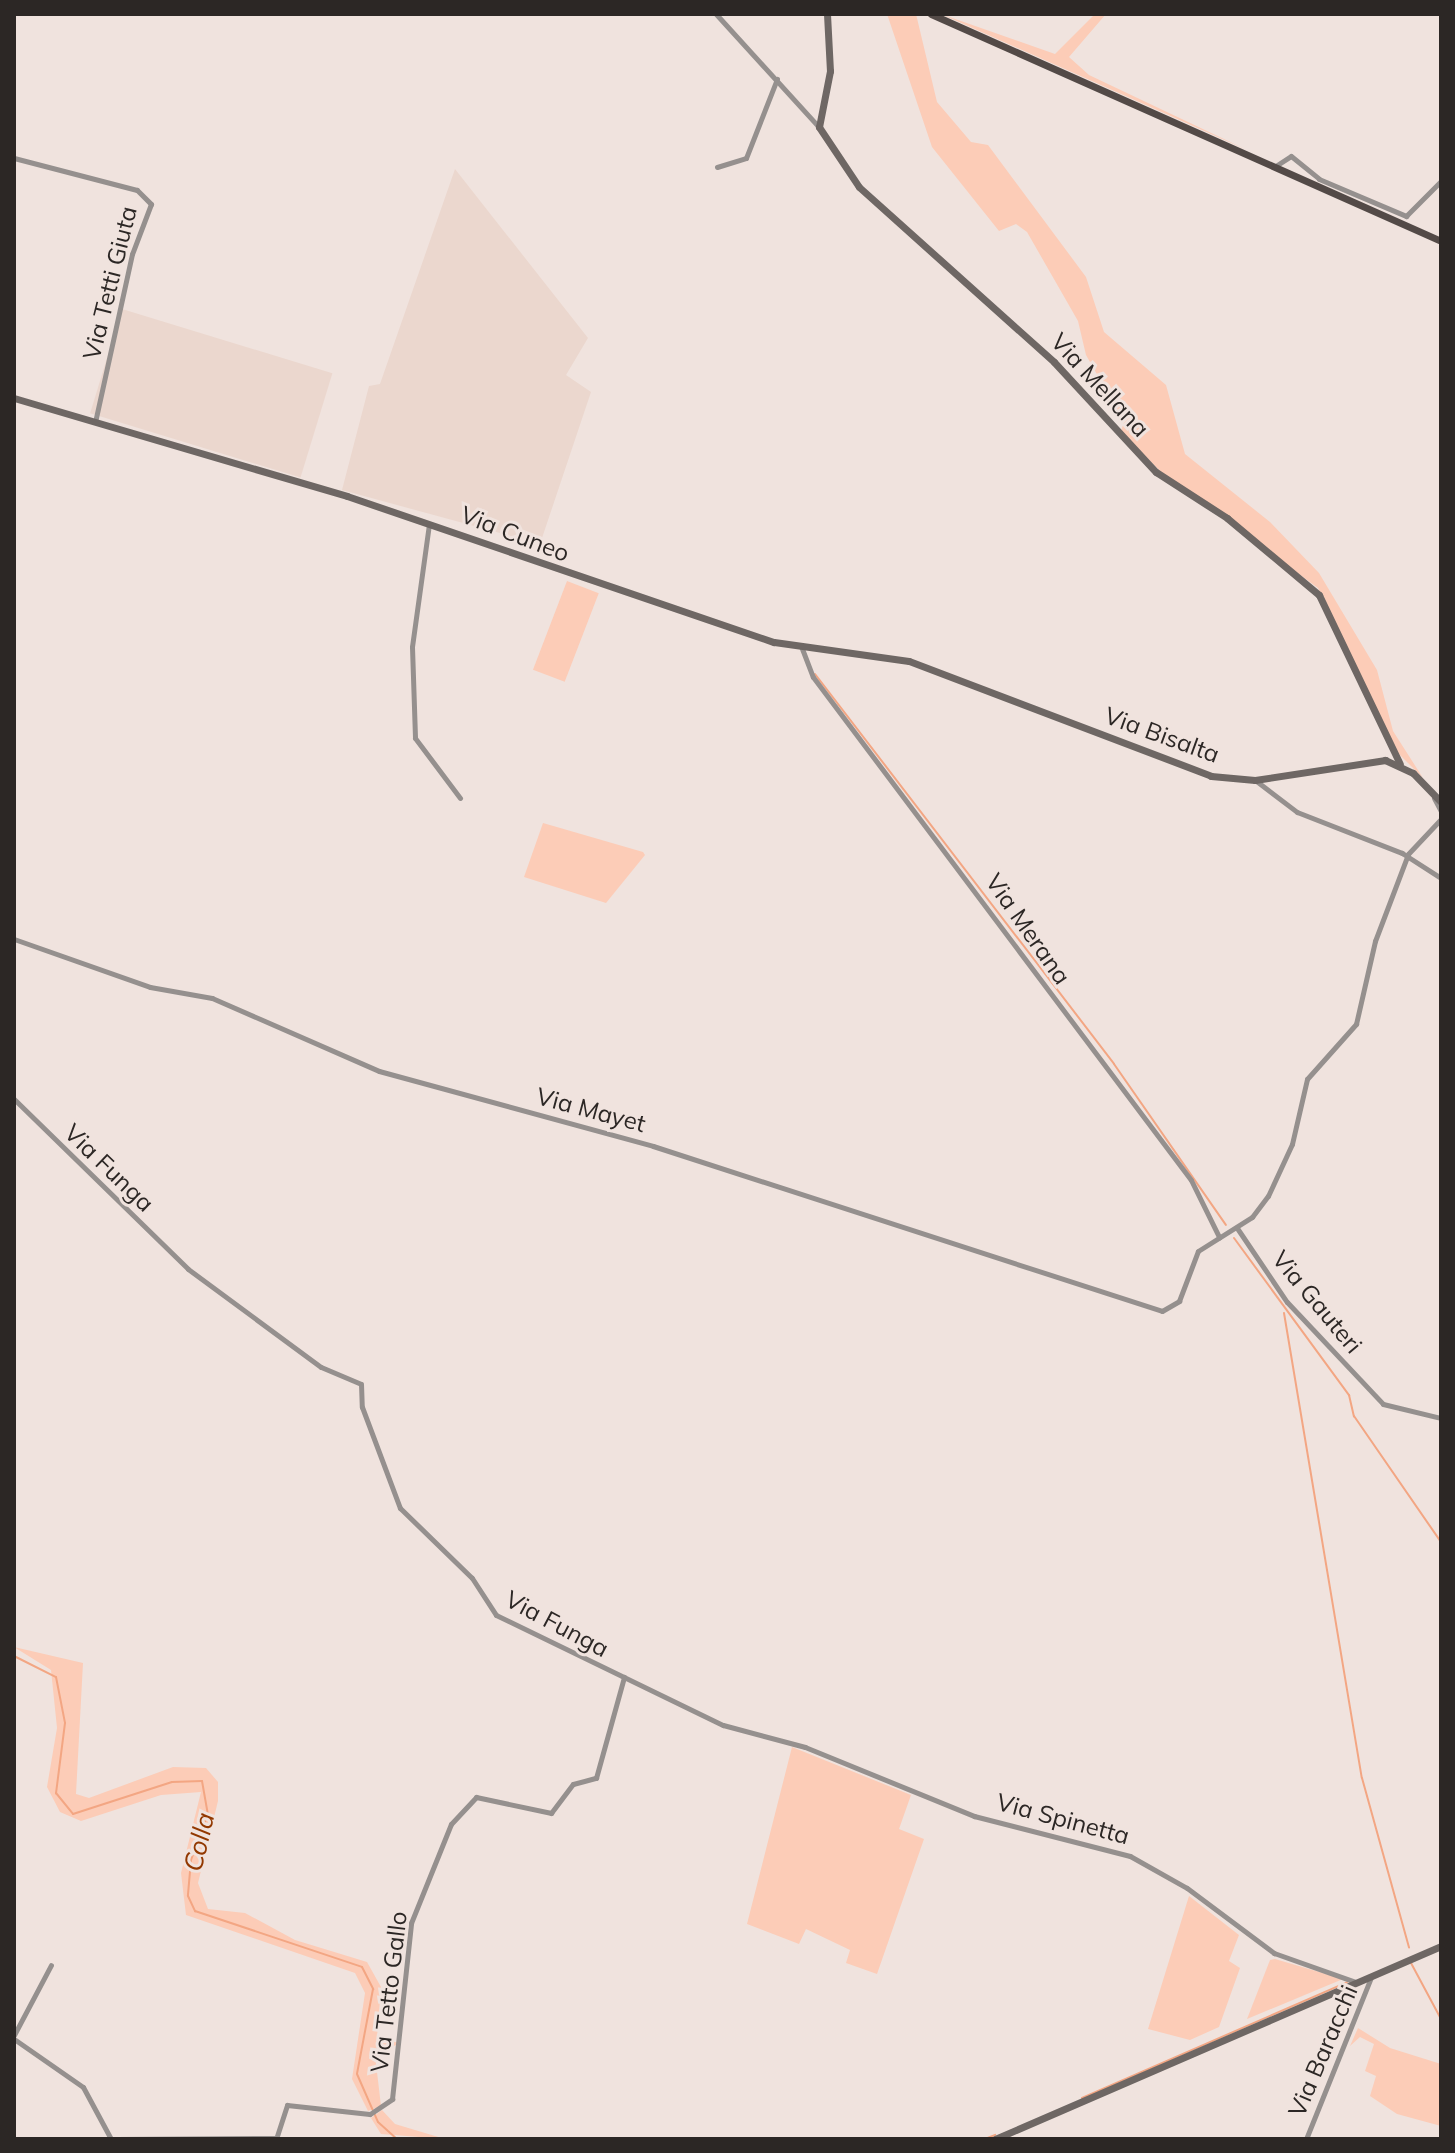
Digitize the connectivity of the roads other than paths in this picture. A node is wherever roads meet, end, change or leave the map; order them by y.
1 (716, 14) edge
2 (827, 14) edge
3 (931, 14) edge
4 (777, 79) junction
5 (819, 127) junction
6 (14, 158) edge
7 (717, 167) dead end
8 (1274, 167) junction
9 (1441, 181) edge
10 (1441, 241) edge
11 (14, 398) edge
12 (95, 422) junction
13 (429, 523) junction
14 (801, 646) junction
15 (1002, 696) joint
16 (1401, 765) junction
17 (1255, 780) junction
18 (1433, 792) junction
19 (460, 798) dead end
20 (1441, 802) edge
21 (1441, 811) edge
22 (1441, 819) edge
23 (1407, 857) junction
24 (1441, 878) edge
25 (14, 939) edge
26 (14, 1099) edge
27 (1237, 1228) junction
28 (1219, 1237) junction
29 (1441, 1418) edge
30 (624, 1677) junction
31 (875, 1778) joint
32 (1441, 1946) edge
33 (51, 1965) dead end
34 (1371, 1977) junction
35 (1357, 1983) junction
36 (14, 2037) edge
37 (189, 2137) edge
38 (114, 2139) edge
39 (276, 2139) edge
40 (995, 2139) edge
41 (1306, 2139) edge

1 - 4 street
2 - 5 street
3 - 8 main road
4 - 5 street
4 - 7 street
5 - 16 street, Via Mellana
6 - 12 street, Via Tetti Giuta
8 - 9 street
8 - 10 main road
11 - 12 street, Via Cuneo
12 - 13 street, Via Cuneo
13 - 14 street, Via Cuneo
13 - 19 street
14 - 15 street, Via Cuneo
14 - 28 street, Via Merana
15 - 17 street, Via Bisalta
16 - 17 street, Via Bisalta
16 - 18 street
17 - 23 street
18 - 20 street
18 - 21 street
22 - 23 street
23 - 24 street
23 - 27 street
25 - 28 street, Via Mayet
26 - 30 street, Via Funga
27 - 28 street
27 - 29 street, Via Gauteri
30 - 31 street, Via Funga
30 - 39 street, Via Tetto Gallo
31 - 35 street, Via Spinetta
32 - 34 street
33 - 36 street
34 - 35 street
34 - 41 street, Via Baracchi
35 - 40 street
36 - 38 street
37 - 38 street
37 - 39 street

